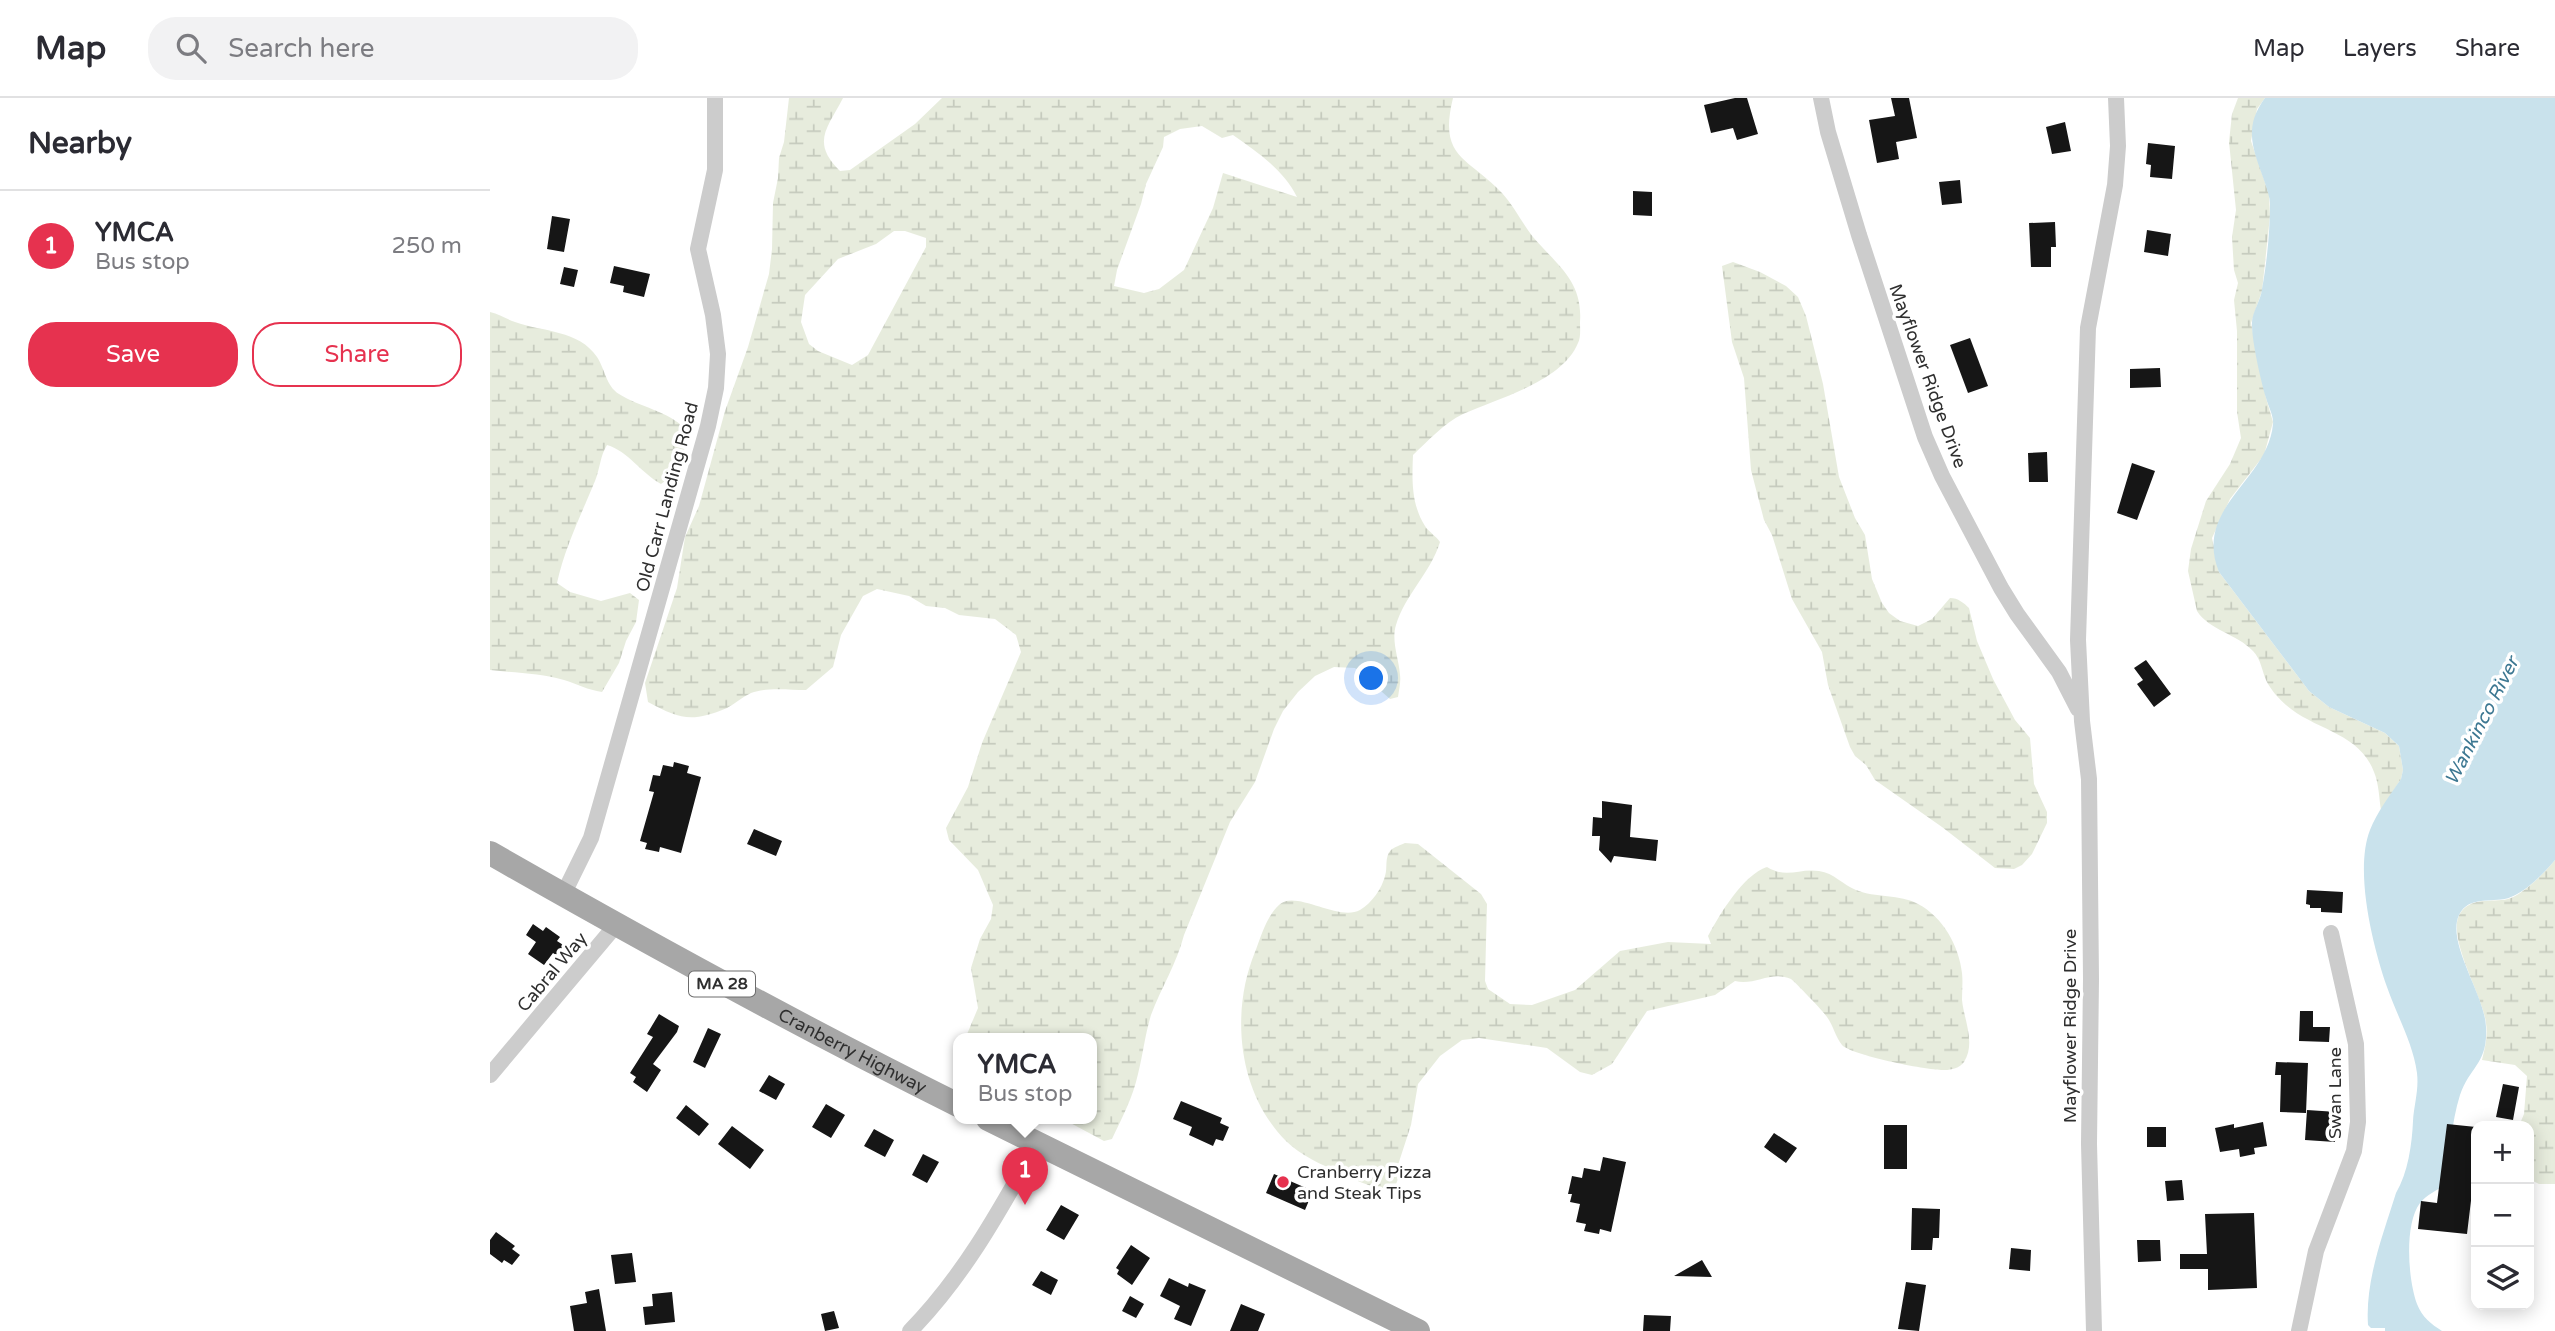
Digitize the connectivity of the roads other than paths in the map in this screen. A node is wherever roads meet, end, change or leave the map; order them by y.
1 (715, 98) edge
2 (1821, 98) edge
3 (2116, 98) edge
4 (2082, 720) junction
5 (490, 853) edge
6 (563, 895) junction
7 (616, 925) junction
8 (2331, 933) dead end
9 (490, 1076) edge
10 (953, 1102) edge
11 (998, 1124) edge
12 (1037, 1143) junction
13 (910, 1331) edge
14 (1418, 1331) edge
15 (2094, 1331) edge
16 (2299, 1331) edge

1 - 6 street, Old Carr Landing Road
2 - 4 street, Mayflower Ridge Drive
3 - 4 street, Mayflower Ridge Drive
4 - 15 street, Mayflower Ridge Drive
5 - 6 main road, Cranberry Highway / MA 28
6 - 7 main road, Cranberry Highway / MA 28
7 - 9 street, Cabral Way
7 - 10 main road, Cranberry Highway / MA 28
8 - 16 street, Swan Lane
11 - 12 main road
12 - 13 street
12 - 14 main road

